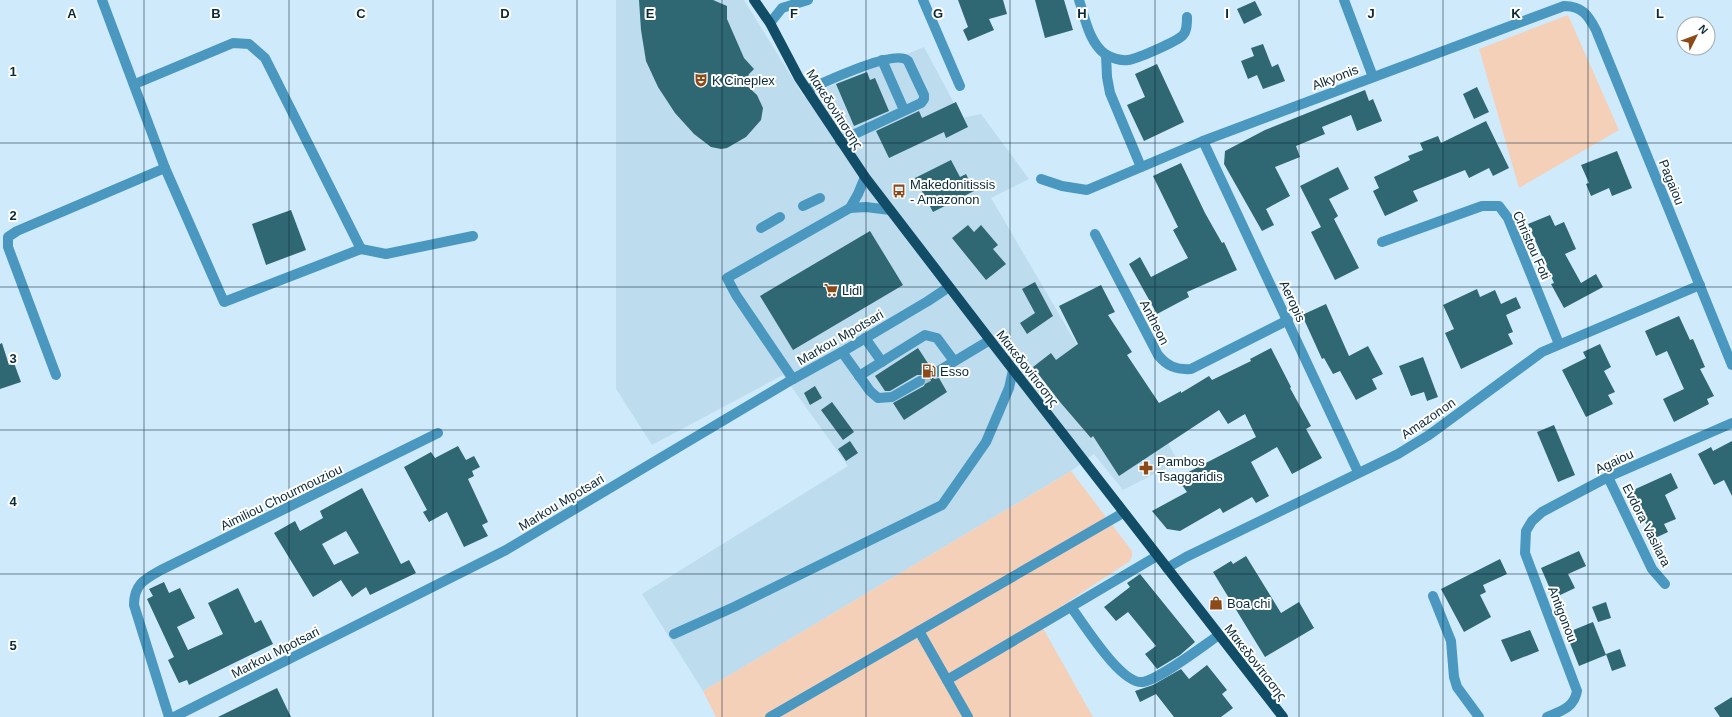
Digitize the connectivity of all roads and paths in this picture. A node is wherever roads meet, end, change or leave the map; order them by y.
1 (102, 0) edge
2 (754, 0) edge
3 (764, 0) edge
4 (808, 0) edge
5 (923, 0) edge
6 (1079, 0) edge
7 (1344, 0) edge
8 (1583, 11) joint
9 (1187, 17) dead end
10 (770, 23) junction
11 (1106, 55) junction
12 (882, 60) junction
13 (1373, 77) junction
14 (135, 84) junction
15 (960, 86) dead end
16 (807, 90) junction
17 (904, 110) junction
18 (840, 141) junction
19 (1203, 141) junction
20 (165, 168) junction
21 (1142, 168) junction
22 (865, 177) junction
23 (1041, 179) dead end
24 (820, 198) dead end
25 (803, 206) dead end
26 (850, 208) junction
27 (890, 210) junction
28 (780, 217) dead end
29 (761, 228) dead end
30 (1095, 234) dead end
31 (473, 236) dead end
32 (1382, 242) dead end
33 (361, 249) junction
34 (1700, 285) junction
35 (949, 287) junction
36 (1288, 320) junction
37 (865, 338) junction
38 (990, 340) junction
39 (1560, 344) junction
40 (842, 352) junction
41 (954, 361) junction
42 (882, 362) junction
43 (1732, 365) edge
44 (1013, 370) junction
45 (935, 372) tunnel mouth
46 (56, 374) dead end
47 (859, 376) junction
48 (793, 379) junction
49 (920, 381) tunnel mouth
50 (1732, 423) edge
51 (438, 433) dead end
52 (1358, 472) junction
53 (1608, 477) junction
54 (1123, 513) junction
55 (1525, 541) joint
56 (1157, 556) junction
57 (1167, 568) junction
58 (1665, 584) dead end
59 (1433, 596) dead end
60 (1071, 607) junction
61 (919, 631) junction
62 (674, 634) dead end
63 (1219, 635) junction
64 (947, 680) junction
65 (169, 717) edge
66 (174, 717) edge
67 (770, 717) edge
68 (968, 717) edge
69 (1283, 717) edge
70 (1479, 717) edge
71 (1547, 717) edge

1 - 14 street
2 - 10 main road, Μακεδονίτισσης
3 - 10 main road, Μακεδονίτισσης
4 - 10 street
5 - 15 street
6 - 11 street
7 - 13 street
8 - 13 street, Alkyonis
8 - 34 street, Pagaiou
9 - 11 street
10 - 16 main road, Μακεδονίτισσης
11 - 21 street
12 - 16 street
12 - 17 street
12 - 17 street
13 - 19 street, Alkyonis
14 - 20 street
14 - 33 street
16 - 18 main road, Μακεδονίτισσης
17 - 18 street
18 - 22 main road, Μακεδονίτισσης
19 - 21 street, Alkyonis
19 - 36 street, Aeropis
20 - 33 street
20 - 46 street
21 - 23 street, Alkyonis
22 - 26 street
22 - 27 main road, Μακεδονίτισσης
24 - 25 street
26 - 27 street
26 - 48 street
27 - 35 main road, Μακεδονίτισσης
28 - 29 street
30 - 36 street, Antheon
31 - 33 street
32 - 39 street, Christou Foti
34 - 39 street, Amazonon
34 - 43 street, Pagaiou
35 - 37 street, Markou Mpotsari
35 - 38 main road, Μακεδονίτισσης
36 - 52 street, Aeropis
37 - 40 street, Markou Mpotsari
37 - 42 street
38 - 41 street
38 - 44 main road, Μακεδονίτισσης
39 - 52 street, Amazonon
40 - 47 street
40 - 48 street, Markou Mpotsari
41 - 42 street
41 - 45 street
42 - 47 street
44 - 54 main road, Μακεδονίτισσης
44 - 62 street
47 - 49 street
48 - 66 street, Markou Mpotsari
50 - 53 street, Agaiou
51 - 65 street, Aimiliou Chourmouziou
52 - 57 street, Amazonon
53 - 55 street, Agaiou
53 - 58 street, Evdora Vasilara
54 - 56 main road, Μακεδονίτισσης
54 - 61 street
55 - 71 street, Antigonou
56 - 57 main road, Μακεδονίτισσης
56 - 60 street
57 - 63 main road, Μακεδονίτισσης
59 - 70 street
60 - 63 street
60 - 64 street
61 - 64 street
61 - 67 street
63 - 69 main road, Μακεδονίτισσης
64 - 68 street

